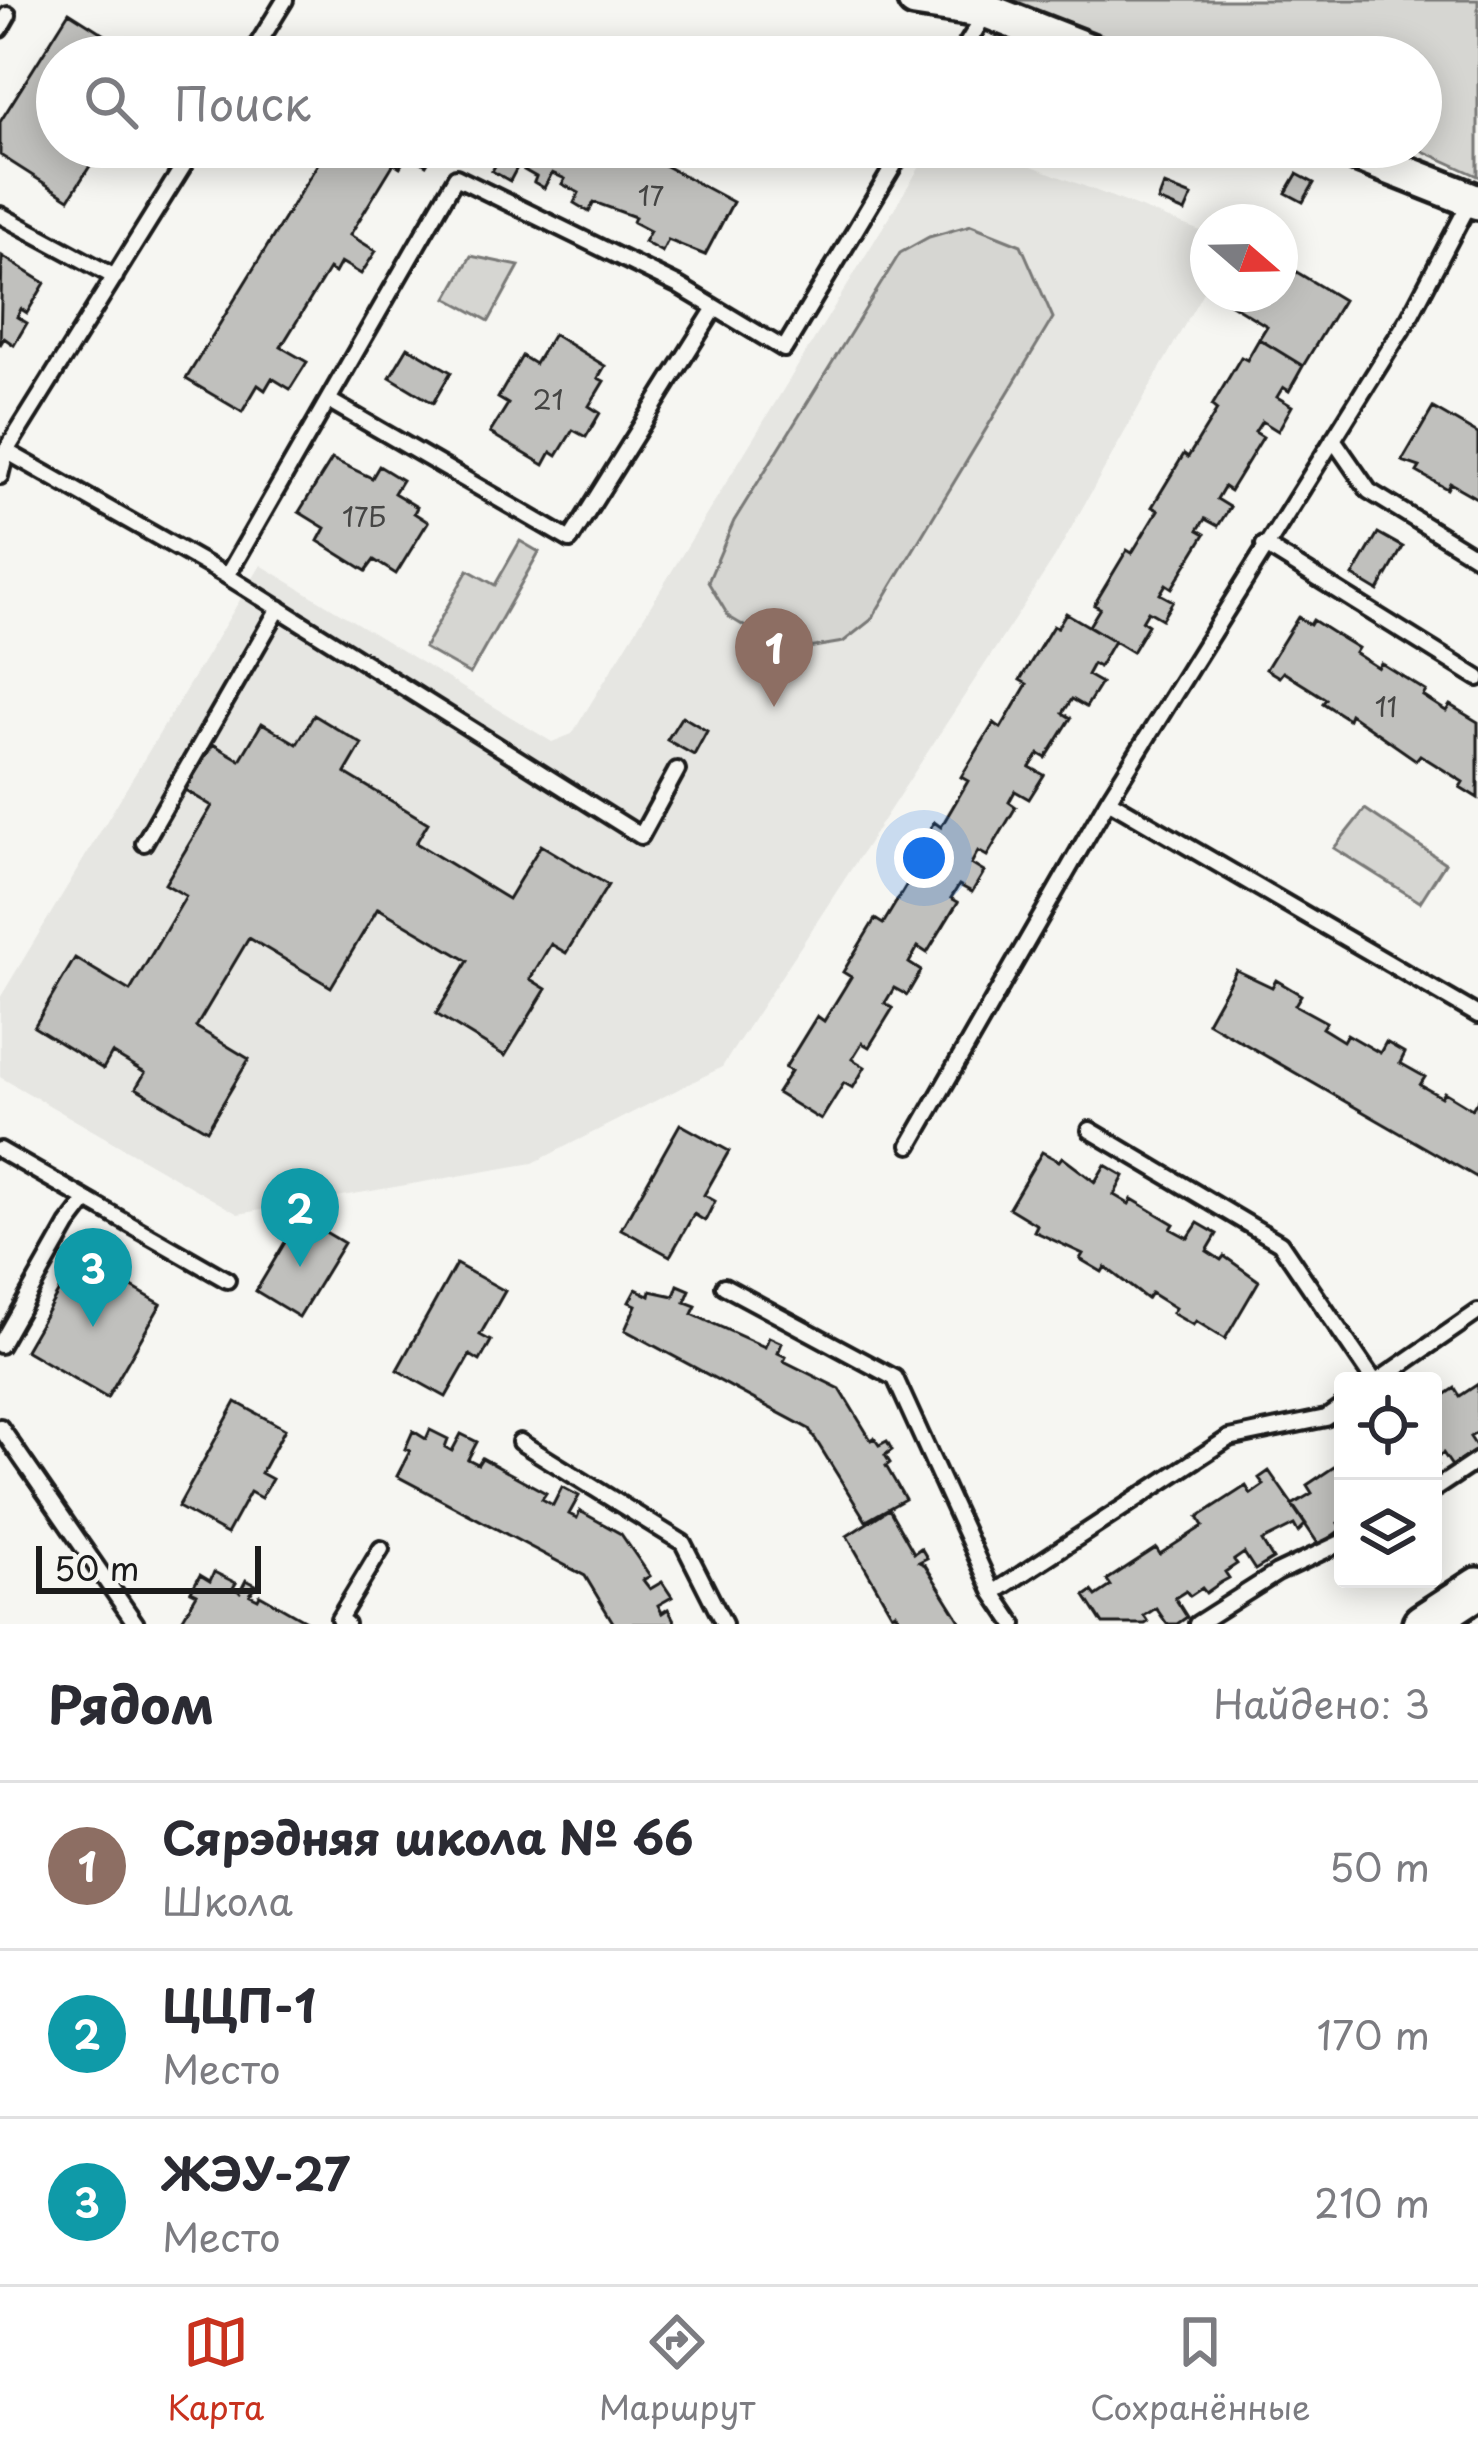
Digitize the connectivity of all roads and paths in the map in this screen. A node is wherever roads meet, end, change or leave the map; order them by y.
1 (285, 0) edge
2 (914, 0) edge
3 (987, 11) junction
4 (263, 36) edge
5 (972, 36) edge
6 (1051, 36) edge
7 (181, 168) edge
8 (892, 168) edge
9 (1393, 168) edge
10 (1475, 200) edge
11 (0, 215) edge
12 (115, 277) junction
13 (715, 308) junction
14 (328, 400) junction
15 (1333, 439) junction
16 (3, 455) edge
17 (0, 476) edge
18 (1264, 545) junction
19 (1478, 557) edge
20 (227, 576) junction
21 (279, 608) junction
22 (1478, 678) edge
23 (677, 770) dead end
24 (1108, 800) junction
25 (144, 843) dead end
26 (1478, 1016) edge
27 (1090, 1130) dead end
28 (910, 1145) dead end
29 (0, 1150) edge
30 (87, 1200) junction
31 (227, 1280) dead end
32 (724, 1286) dead end
33 (1478, 1312) edge
34 (0, 1345) edge
35 (1370, 1372) edge
36 (1389, 1372) edge
37 (1334, 1412) edge
38 (0, 1427) edge
39 (520, 1442) dead end
40 (1478, 1460) edge
41 (1442, 1484) edge
42 (1334, 1546) edge
43 (381, 1549) dead end
44 (1478, 1588) edge
45 (993, 1593) junction
46 (1433, 1621) edge
47 (136, 1624) edge
48 (346, 1624) edge
49 (724, 1624) edge
50 (1014, 1624) edge
51 (1197, 1624) edge

1 - 4 lane
2 - 3 street
3 - 5 lane
3 - 6 street
7 - 12 lane
8 - 13 lane
9 - 10 street
10 - 15 lane
11 - 12 lane
12 - 16 lane
13 - 14 lane
13 - 14 lane
14 - 20 lane
15 - 18 lane
15 - 19 lane
16 - 17 lane
16 - 20 lane
18 - 22 lane
18 - 24 lane
20 - 21 lane
21 - 23 lane
21 - 25 lane
24 - 26 lane
24 - 28 lane
27 - 35 lane
29 - 30 lane
30 - 31 lane
30 - 34 lane
32 - 45 lane
33 - 36 lane
37 - 45 lane
38 - 47 lane
39 - 49 lane
40 - 41 lane
42 - 51 lane
43 - 48 lane
44 - 46 main road
45 - 50 lane

